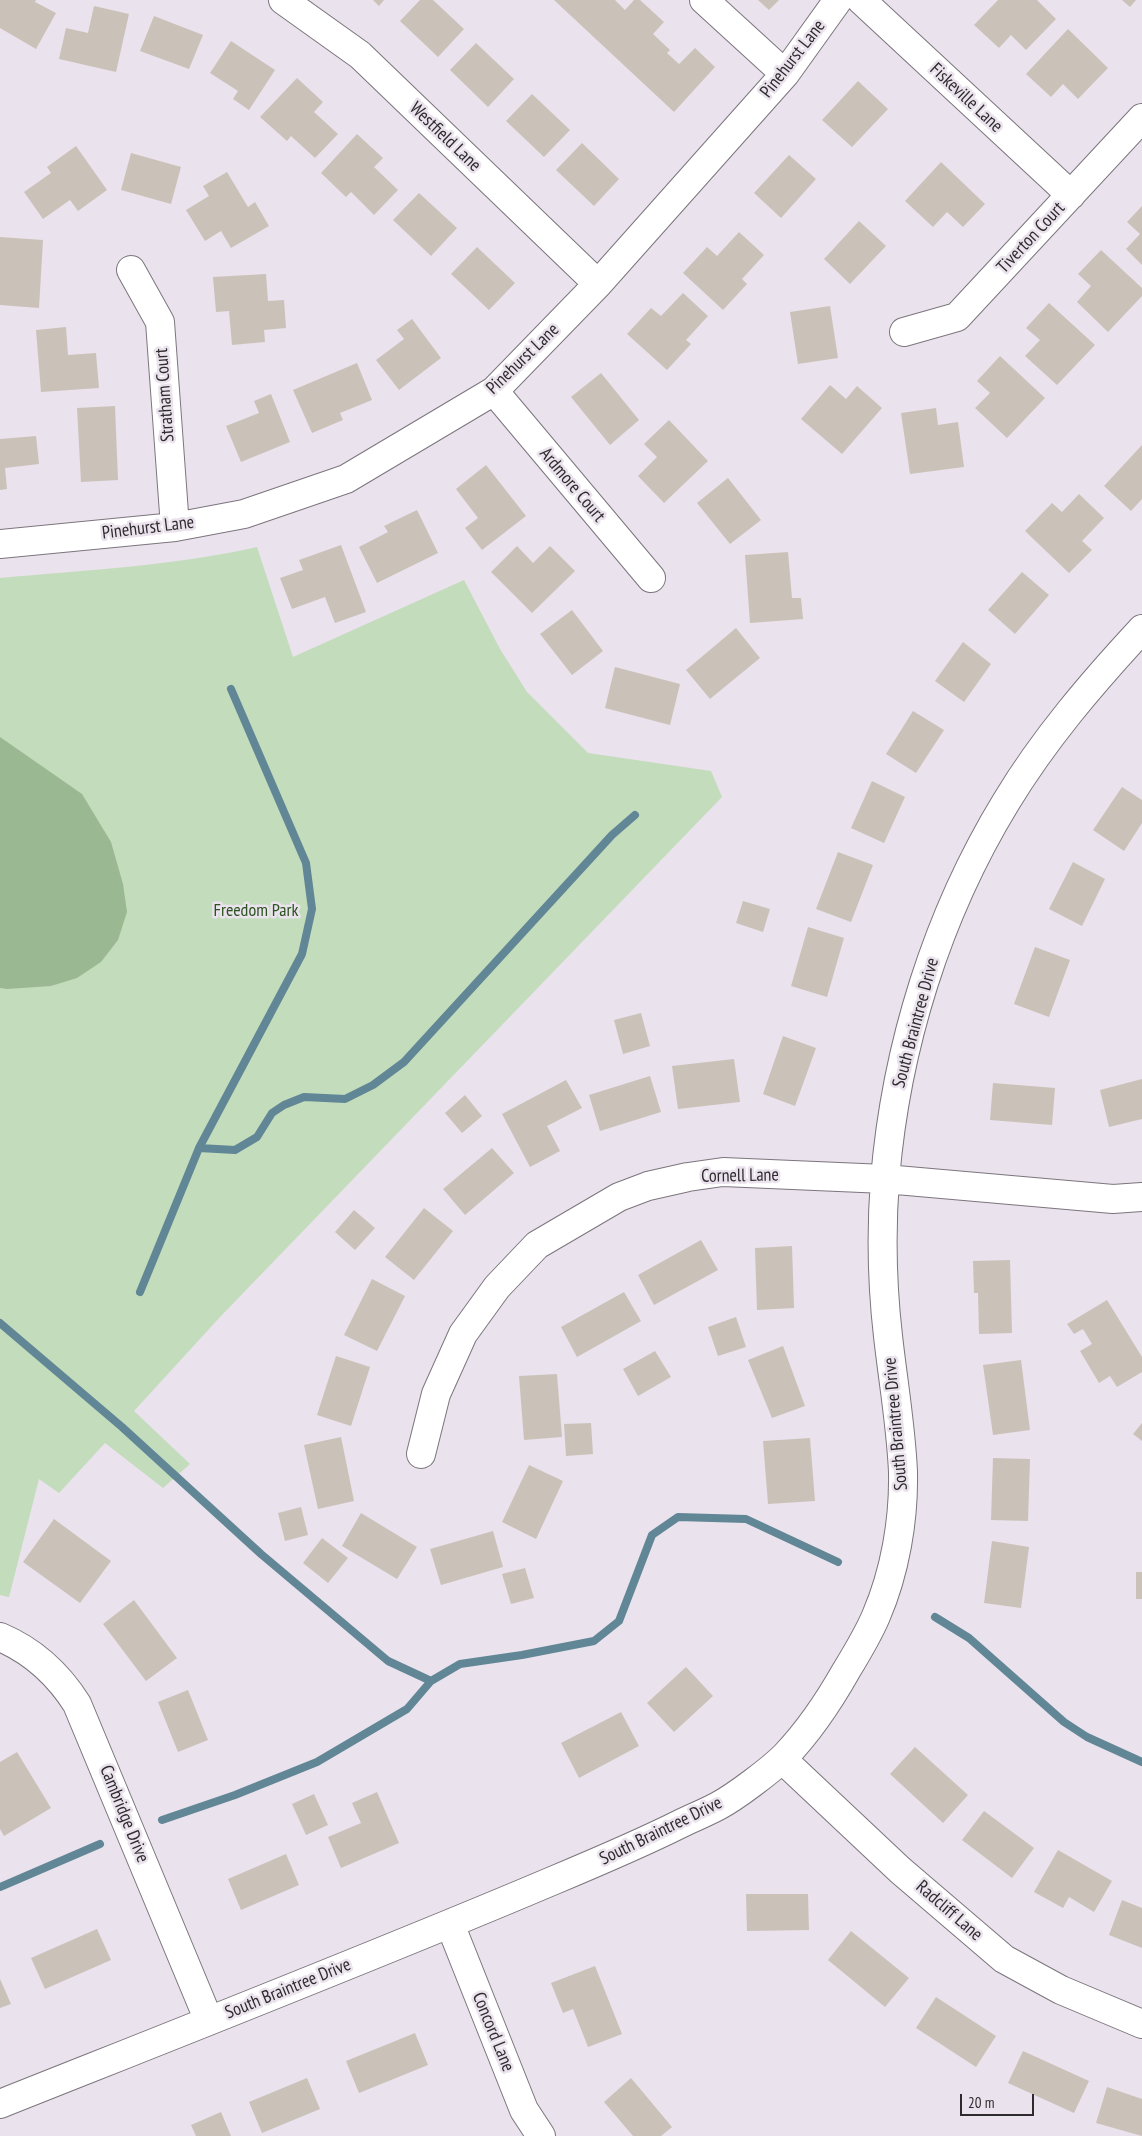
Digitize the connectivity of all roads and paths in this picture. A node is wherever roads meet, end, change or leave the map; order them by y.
1 (283, 0) edge
2 (704, 0) edge
3 (838, 0) edge
4 (861, 0) edge
5 (785, 74) junction
6 (1142, 118) edge
7 (1071, 196) junction
8 (131, 270) dead end
9 (598, 284) junction
10 (904, 332) dead end
11 (494, 392) junction
12 (175, 527) junction
13 (0, 544) edge
14 (651, 578) dead end
15 (1142, 629) edge
16 (885, 1179) junction
17 (1142, 1197) edge
18 (420, 1454) dead end
19 (0, 1637) edge
20 (782, 1759) junction
21 (450, 1924) junction
22 (209, 2021) junction
23 (1142, 2024) edge
24 (0, 2104) edge
25 (541, 2136) edge

1 - 9 street, Westfield Lane
2 - 5 street
3 - 5 street, Pinehurst Lane
4 - 7 street, Fiskeville Lane
5 - 9 street, Pinehurst Lane
6 - 7 street, Tiverton Court
7 - 10 street, Tiverton Court
8 - 12 street, Stratham Court
9 - 11 street, Pinehurst Lane
11 - 12 street, Pinehurst Lane
11 - 14 street, Ardmore Court
12 - 13 street, Pinehurst Lane
15 - 16 street, South Braintree Drive
16 - 17 street, Cornell Lane
16 - 18 street, Cornell Lane
16 - 20 street, South Braintree Drive
19 - 22 street, Cambridge Drive
20 - 21 street, South Braintree Drive
20 - 23 street, Radcliff Lane
21 - 22 street, South Braintree Drive
21 - 25 street, Concord Lane
22 - 24 street, South Braintree Drive

